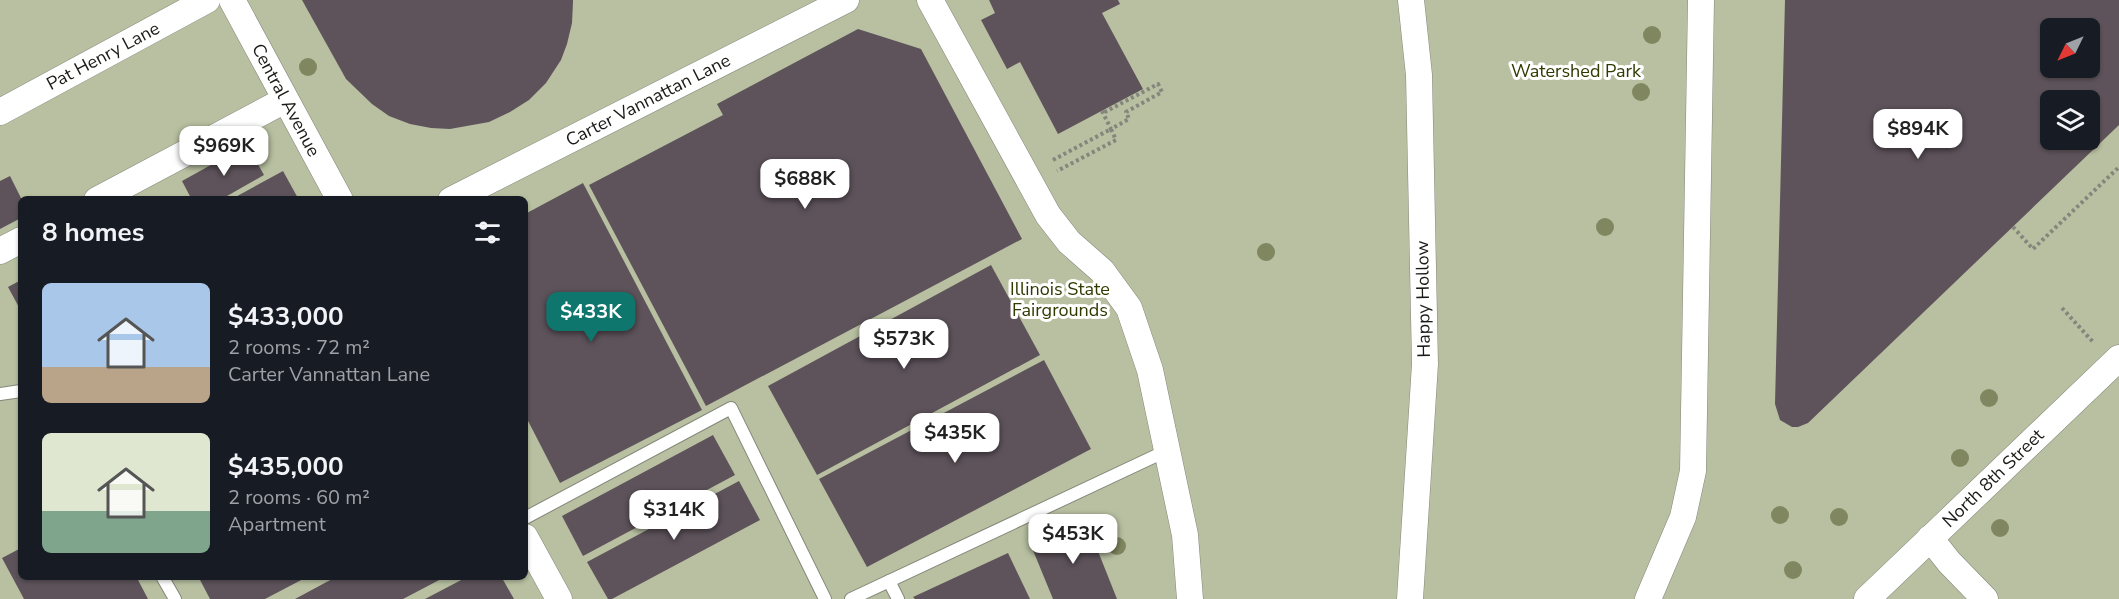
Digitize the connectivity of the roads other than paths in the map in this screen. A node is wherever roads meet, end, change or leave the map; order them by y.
1 (207, 0) edge
2 (232, 0) edge
3 (846, 0) edge
4 (930, 0) edge
5 (1411, 0) edge
6 (1701, 0) edge
7 (285, 100) junction
8 (0, 112) edge
9 (105, 196) edge
10 (338, 196) edge
11 (459, 196) edge
12 (18, 242) edge
13 (0, 251) edge
14 (2108, 353) edge
15 (18, 391) edge
16 (0, 394) edge
17 (1166, 451) junction
18 (528, 516) edge
19 (1930, 538) junction
20 (528, 542) edge
21 (164, 580) edge
22 (889, 581) junction
23 (175, 599) edge
24 (559, 599) edge
25 (825, 599) edge
26 (851, 599) edge
27 (898, 599) edge
28 (1191, 599) edge
29 (1410, 599) edge
30 (1647, 599) edge
31 (1867, 599) edge
32 (1985, 599) edge

1 - 8 street, Pat Henry Lane
2 - 7 street, Central Avenue
3 - 11 street, Carter Vannattan Lane
4 - 17 street
5 - 29 street, Happy Hollow
6 - 30 street
7 - 9 street
7 - 10 street, Central Avenue
12 - 13 street
14 - 19 street, North 8th Street
15 - 16 lane
17 - 22 lane
17 - 28 street
18 - 25 lane
19 - 31 street, North 8th Street
19 - 32 street
20 - 24 street
21 - 23 lane
22 - 26 lane
22 - 27 lane

